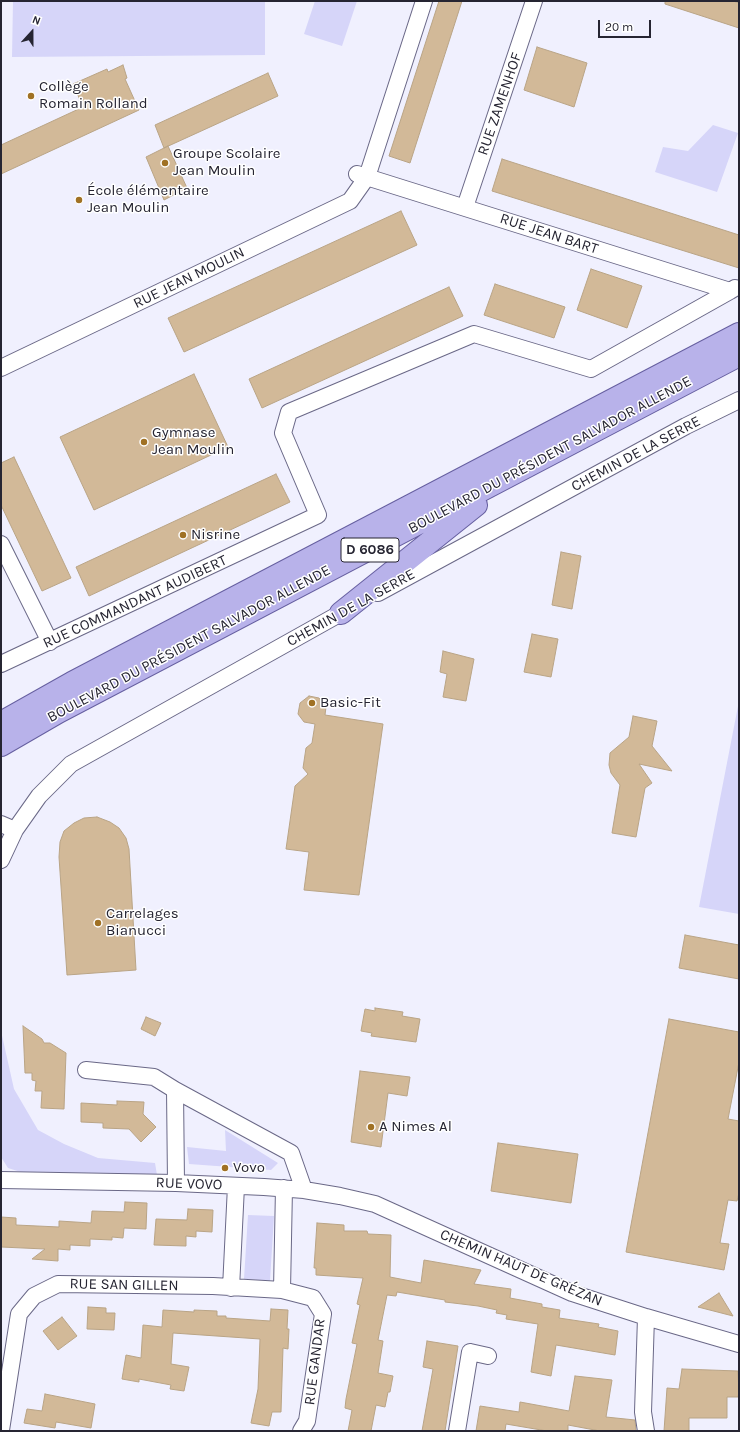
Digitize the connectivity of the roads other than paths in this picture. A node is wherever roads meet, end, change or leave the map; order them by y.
1 (424, 1) edge
2 (534, 1) edge
3 (362, 176) junction
4 (465, 207) junction
5 (734, 289) edge
6 (739, 334) edge
7 (739, 355) edge
8 (1, 368) edge
9 (739, 400) edge
10 (515, 474) junction
11 (1, 544) edge
12 (340, 613) junction
13 (50, 642) junction
14 (1, 664) edge
15 (1, 723) edge
16 (1, 745) edge
17 (8, 827) edge
18 (1, 860) edge
19 (86, 1070) dead end
20 (175, 1090) junction
21 (1, 1180) edge
22 (176, 1183) junction
23 (236, 1186) junction
24 (284, 1188) junction
25 (304, 1190) junction
26 (376, 1204) joint
27 (213, 1286) joint
28 (231, 1288) junction
29 (282, 1290) junction
30 (646, 1317) junction
31 (739, 1344) edge
32 (488, 1356) dead end
33 (1, 1430) edge
34 (301, 1431) edge
35 (457, 1431) edge
36 (646, 1431) edge

1 - 3 street, RUE JEAN MOULIN
2 - 4 street, RUE ZAMENHOF
3 - 4 street, RUE JEAN BART
3 - 8 street, RUE JEAN MOULIN
4 - 5 street, RUE JEAN BART
5 - 13 street, RUE COMMANDANT AUDIBERT
6 - 15 main road, BOULEVARD DU PRÉSIDENT SALVADOR ALLENDE / D 6086
7 - 10 main road, BOULEVARD DU PRÉSIDENT SALVADOR ALLENDE / D 6086
9 - 12 street, CHEMIN DE LA SERRE
10 - 12 main road
10 - 16 main road, BOULEVARD DU PRÉSIDENT SALVADOR ALLENDE / D 6086
11 - 13 street
12 - 17 street, CHEMIN DE LA SERRE
13 - 14 street, RUE COMMANDANT AUDIBERT
17 - 18 street, CHEMIN DE LA SERRE
19 - 20 street
20 - 22 street
20 - 25 street
21 - 22 street, RUE VOVO
22 - 23 street, RUE VOVO
23 - 24 street, RUE VOVO
23 - 28 street
24 - 25 street, RUE VOVO
24 - 29 street
25 - 26 street, RUE VOVO
26 - 30 street, CHEMIN HAUT DE GRÉZAN
27 - 28 street, RUE GANDAR
27 - 33 street, RUE SAN GILLEN
28 - 29 street, RUE GANDAR
29 - 34 street, RUE GANDAR
30 - 31 street, CHEMIN HAUT DE GRÉZAN
30 - 36 street
32 - 35 street

